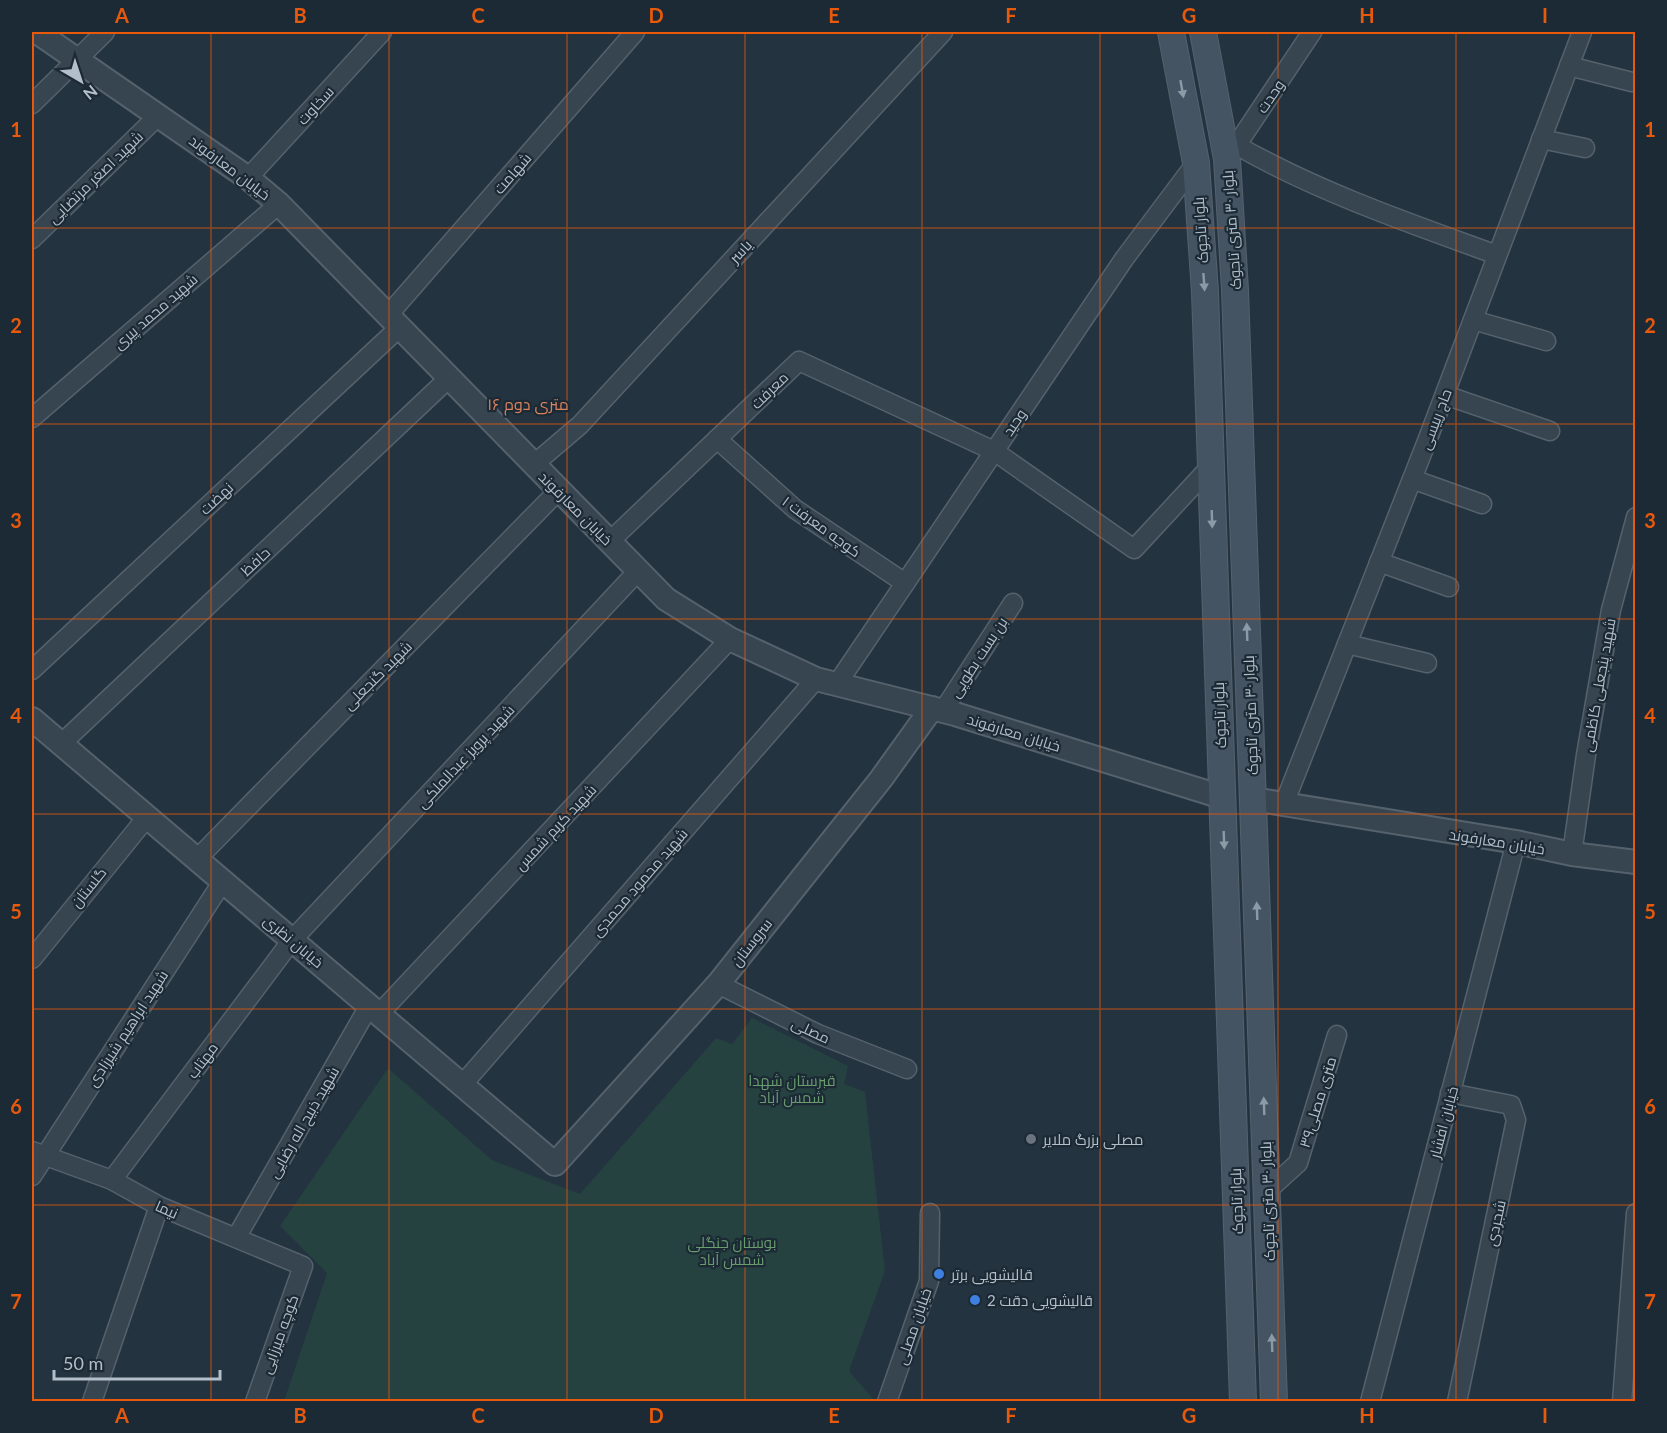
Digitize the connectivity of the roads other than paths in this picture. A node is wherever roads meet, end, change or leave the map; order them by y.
1 (37, 32) edge
2 (105, 32) edge
3 (382, 32) edge
4 (635, 32) edge
5 (943, 32) edge
6 (1171, 32) edge
7 (1203, 32) edge
8 (1312, 32) edge
9 (1582, 32) edge
10 (78, 60) junction
11 (1569, 66) junction
12 (1632, 82) dead end
13 (32, 104) edge
14 (159, 115) junction
15 (1541, 139) junction
16 (1586, 148) dead end
17 (1231, 152) junction
18 (1196, 163) junction
19 (248, 178) junction
20 (279, 204) junction
21 (32, 239) edge
22 (1497, 255) junction
23 (395, 320) junction
24 (1473, 320) junction
25 (1546, 341) dead end
26 (449, 378) junction
27 (1444, 395) junction
28 (32, 418) edge
29 (1550, 431) dead end
30 (717, 439) junction
31 (994, 451) junction
32 (533, 465) junction
33 (1210, 466) junction
34 (1412, 479) junction
35 (558, 491) junction
36 (1482, 504) dead end
37 (1635, 517) edge
38 (609, 542) junction
39 (1379, 562) junction
40 (638, 571) junction
41 (905, 583) junction
42 (1449, 587) dead end
43 (1013, 603) dead end
44 (730, 639) junction
45 (1347, 644) junction
46 (1427, 663) dead end
47 (32, 670) edge
48 (826, 681) junction
49 (938, 709) junction
50 (32, 719) edge
51 (61, 744) junction
52 (1222, 797) junction
53 (1253, 799) junction
54 (1284, 804) junction
55 (147, 817) junction
56 (1516, 842) junction
57 (1572, 854) junction
58 (196, 859) junction
59 (1635, 861) edge
60 (223, 881) junction
61 (292, 940) junction
62 (32, 959) edge
63 (718, 984) junction
64 (374, 1010) junction
65 (1337, 1035) dead end
66 (907, 1068) dead end
67 (462, 1084) junction
68 (1450, 1093) junction
69 (38, 1154) edge
70 (555, 1164) joint
71 (32, 1176) edge
72 (112, 1180) junction
73 (1267, 1191) junction
74 (159, 1206) junction
75 (930, 1213) dead end
76 (1635, 1213) edge
77 (236, 1238) junction
78 (303, 1266) joint
79 (92, 1401) edge
80 (255, 1401) edge
81 (887, 1401) edge
82 (1243, 1401) edge
83 (1274, 1401) edge
84 (1370, 1401) edge
85 (1457, 1401) edge
86 (1622, 1401) edge

1 - 10 street, خیابان معارفوند
2 - 10 street
3 - 19 street, سخاوت
4 - 23 street, شهامت
5 - 32 street, یاسر
6 -> 18 main road, بلوار تاجوک
7 - 17 main road, بلوار ۳۰ متری تاجوک
8 - 17 street, وحدت
9 - 11 street, حاج رییسی
10 - 13 street
10 - 14 street, خیابان معارفوند
11 - 12 street
11 - 15 street, حاج رییسی
14 - 19 street, خیابان معارفوند
14 - 21 street, شهید اصغر مرتضایی
15 - 16 street
15 - 22 street, حاج رییسی
17 - 22 street
53 -> 17 main road, بلوار ۳۰ متری تاجوک
18 - 31 street, وحید
18 -> 33 main road, بلوار تاجوک
19 - 20 street, خیابان معارفوند
20 - 23 street, خیابان معارفوند
20 - 28 street, شهید محمد پیری
22 - 24 street, حاج رییسی
23 - 26 street, خیابان معارفوند
23 - 47 street, نهضت
24 - 25 street
24 - 27 street, حاج رییسی
26 - 32 street, خیابان معارفوند
26 - 51 street, حافظ
27 - 29 street
27 - 34 street, حاج رییسی
30 - 31 street, معرفت
30 - 38 street, معرفت
30 - 41 street, کوچه معرفت ۱
31 - 33 street
31 - 41 street, وحید
32 - 35 street, خیابان معارفوند
33 -> 52 main road, بلوار تاجوک
34 - 36 street
34 - 39 street, حاج رییسی
35 - 38 street, خیابان معارفوند
35 - 58 street, شهید گنجعلی
37 - 57 street, شهید پنجعلی کاظمی
38 - 40 street, خیابان معارفوند
39 - 42 street
39 - 45 street, حاج رییسی
40 - 44 street, خیابان معارفوند
40 - 61 street, شهید پرویز عبدالملکی
41 - 48 street, وحید
43 - 49 street, بن بست بطوپی
44 - 48 street, خیابان معارفوند
44 - 64 street, شهید کریم شمس
45 - 46 street
45 - 54 street, حاج رییسی
48 - 49 street, خیابان معارفوند
48 - 67 street, شهید محمود محمدی
49 - 52 street, خیابان معارفوند
49 - 63 street, سروستان
50 - 51 street, خیابان نظری
51 - 55 street, خیابان نظری
52 - 53 main road
52 -> 82 main road, بلوار تاجوک
53 - 54 street, خیابان معارفوند
73 -> 53 main road, بلوار ۳۰ متری تاجوک
54 - 56 street, خیابان معارفوند
55 - 58 street, خیابان نظری
55 - 62 street, گلستان
56 - 57 street, خیابان معارفوند
56 - 68 street, خیابان افشار
57 - 59 street, خیابان معارفوند
58 - 60 street, خیابان نظری
60 - 61 street, خیابان نظری
60 - 69 street, شهید ابراهیم شیرزادی
61 - 64 street, خیابان نظری
61 - 72 street, مهتاب
63 - 66 street, مصلی
63 - 70 street, سروستان
64 - 67 street, خیابان نظری
64 - 77 street, شهید ذبیح اله رضایی
65 - 73 street, ۳۹متری مصلی
67 - 70 street, خیابان نظری
68 - 84 street, خیابان افشار
68 - 85 street, شجردی
69 - 71 street, شهید ابراهیم شیرزادی
69 - 72 street, نیما
72 - 74 street, نیما
83 -> 73 main road, بلوار ۳۰ متری تاجوک
74 - 77 street, نیما
74 - 79 street
75 - 81 street, خیابان مصلی
76 - 86 street
77 - 78 street, نیما
78 - 80 street, کوچه میرزایی

